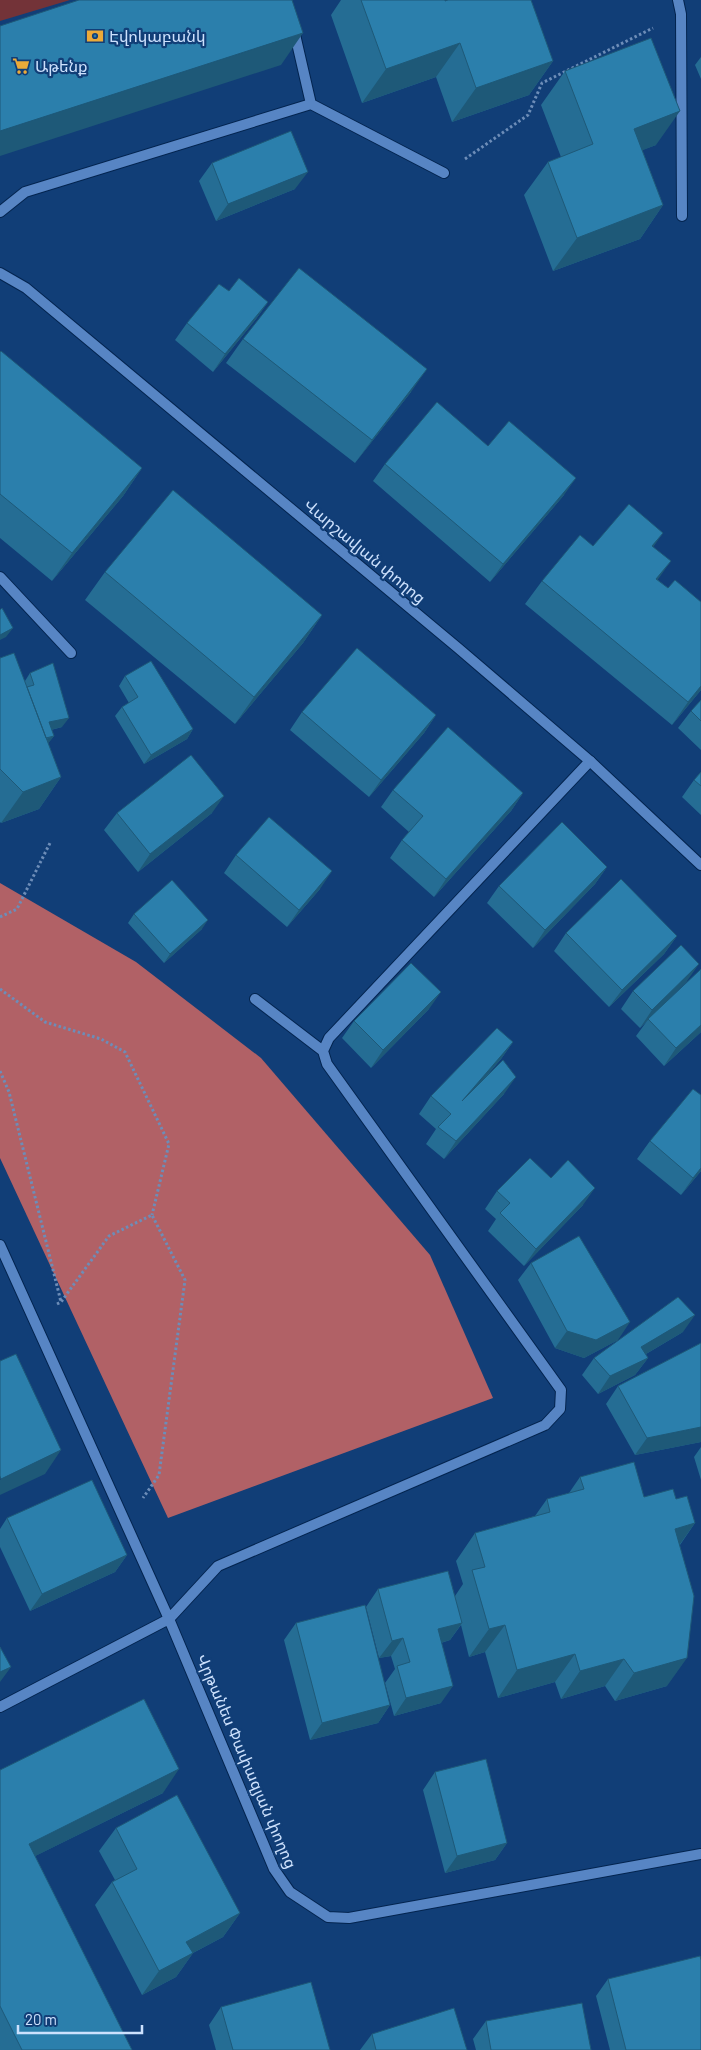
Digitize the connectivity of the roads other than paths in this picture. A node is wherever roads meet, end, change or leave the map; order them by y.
1 (678, 0) edge
2 (292, 19) edge
3 (311, 104) junction
4 (444, 173) road end
5 (0, 212) edge
6 (682, 216) dead end
7 (0, 273) edge
8 (0, 577) edge
9 (71, 653) dead end
10 (590, 761) junction
11 (701, 865) edge
12 (255, 999) dead end
13 (324, 1051) junction
14 (0, 1245) edge
15 (170, 1619) junction
16 (0, 1707) edge
17 (701, 1854) edge

1 - 6 street
2 - 3 street
3 - 4 street
3 - 5 street
7 - 10 street, Վարշավյան փողոց
8 - 9 street
10 - 11 street, Վարշավյան փողոց
10 - 13 street
12 - 13 street
13 - 15 street
14 - 15 street, Վրթանես Փափազյան փողոց
15 - 16 street
15 - 17 street, Վրթանես Փափազյան փողոց

